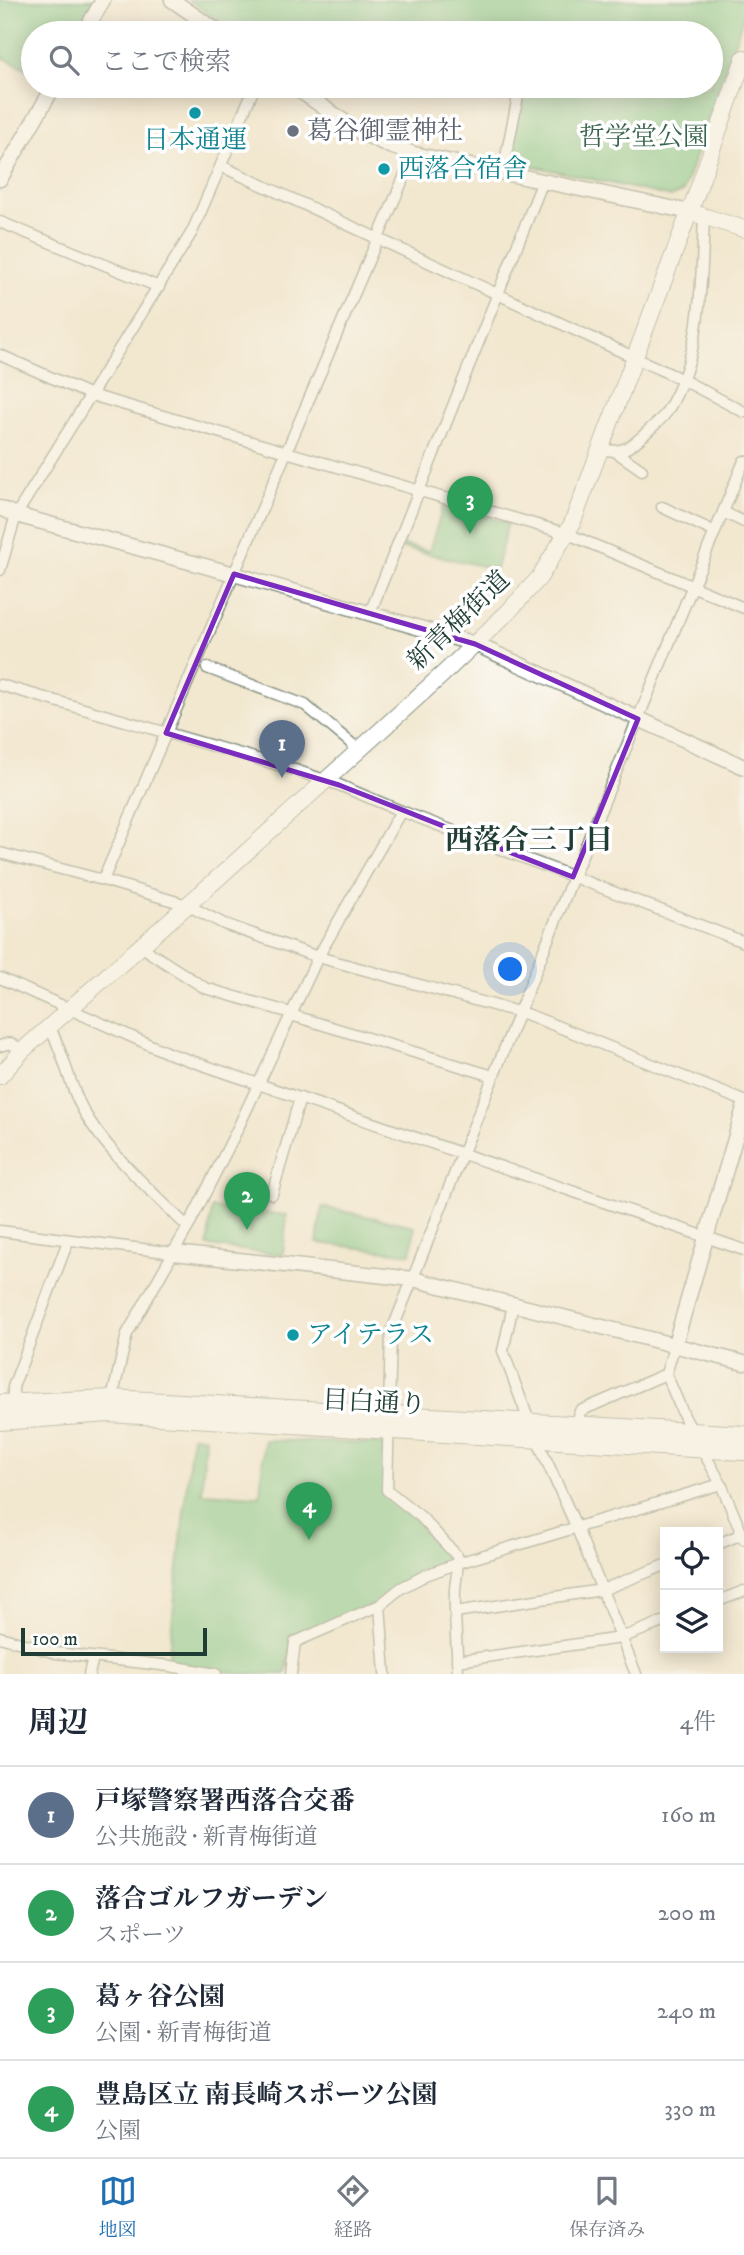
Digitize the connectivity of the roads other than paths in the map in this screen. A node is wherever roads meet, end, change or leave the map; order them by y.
1 (103, 0) edge
2 (172, 0) edge
3 (91, 21) edge
4 (203, 21) edge
5 (744, 58) edge
6 (47, 98) edge
7 (250, 98) edge
8 (310, 98) edge
9 (518, 98) edge
10 (414, 154) junction
11 (221, 166) junction
12 (503, 172) junction
13 (0, 179) edge
14 (543, 181) junction
15 (697, 214) junction
16 (0, 222) edge
17 (744, 229) edge
18 (378, 239) junction
19 (159, 287) junction
20 (497, 294) junction
21 (0, 355) edge
22 (635, 358) junction
23 (683, 380) junction
24 (92, 395) junction
25 (744, 412) edge
26 (608, 451) junction
27 (287, 452) junction
28 (744, 461) edge
29 (642, 470) dead end
30 (419, 491) junction
31 (662, 507) dead end
32 (0, 508) edge
33 (723, 512) junction
34 (16, 515) junction
35 (744, 522) edge
36 (715, 532) junction
37 (568, 534) junction
38 (0, 570) edge
39 (234, 574) junction
40 (691, 587) junction
41 (744, 608) edge
42 (370, 614) junction
43 (475, 644) junction
44 (201, 665) junction
45 (0, 685) edge
46 (638, 719) junction
47 (166, 733) junction
48 (358, 749) junction
49 (744, 767) edge
50 (325, 780) junction
51 (401, 811) junction
52 (0, 853) edge
53 (573, 877) junction
54 (103, 880) junction
55 (187, 905) junction
56 (744, 942) edge
57 (141, 945) junction
58 (318, 957) junction
59 (0, 978) edge
60 (70, 1008) junction
61 (518, 1012) junction
62 (291, 1014) junction
63 (49, 1027) junction
64 (0, 1046) edge
65 (23, 1050) junction
66 (0, 1076) edge
67 (493, 1076) junction
68 (258, 1084) junction
69 (300, 1098) junction
70 (744, 1101) edge
71 (744, 1108) edge
72 (463, 1154) junction
73 (272, 1194) dead end
74 (188, 1227) junction
75 (0, 1231) edge
76 (706, 1237) junction
77 (68, 1241) junction
78 (744, 1250) edge
79 (174, 1253) junction
80 (413, 1279) junction
81 (513, 1305) junction
82 (675, 1344) junction
83 (744, 1363) edge
84 (666, 1374) junction
85 (0, 1381) edge
86 (9, 1398) edge
87 (112, 1399) junction
88 (0, 1421) edge
89 (388, 1423) junction
90 (577, 1426) junction
91 (534, 1432) junction
92 (744, 1436) edge
93 (696, 1440) junction
94 (744, 1451) edge
95 (721, 1484) junction
96 (576, 1526) junction
97 (743, 1536) edge
98 (723, 1542) edge
99 (458, 1563) junction
100 (660, 1567) edge
101 (602, 1590) junction
102 (744, 1591) edge
103 (723, 1599) edge
104 (380, 1605) junction
105 (455, 1612) junction
106 (660, 1623) edge
107 (0, 1637) edge
108 (621, 1638) junction
109 (93, 1658) junction
110 (457, 1661) junction
111 (162, 1670) edge
112 (89, 1674) edge
113 (216, 1674) edge
114 (290, 1674) edge
115 (385, 1674) edge
116 (458, 1674) edge
117 (636, 1674) edge

1 - 3 street
2 - 4 street
5 - 15 main road, 新青梅街道
6 - 13 street
7 - 11 street
8 - 10 street
9 - 12 street
10 - 12 street
10 - 18 street
11 - 18 street
11 - 19 street
12 - 14 street
14 - 15 street
14 - 20 street
15 - 17 main road
15 - 22 main road, 新青梅街道
15 - 23 street
16 - 19 street
18 - 20 street
18 - 27 street
19 - 24 street
20 - 22 street
20 - 30 street
21 - 24 street
22 - 23 street
22 - 26 main road, 新青梅街道
23 - 25 street
23 - 26 street
24 - 27 street
24 - 34 street
26 - 29 street
26 - 37 main road, 新青梅街道
27 - 30 street
27 - 39 street
28 - 33 street
30 - 37 street
30 - 42 street
31 - 36 street
32 - 34 street
33 - 35 street
33 - 36 street
34 - 38 street
34 - 39 street
36 - 40 street
37 - 40 street
37 - 43 main road, 新青梅街道
39 - 42 street
39 - 44 street
40 - 41 street
40 - 46 street
42 - 43 street
43 - 46 street
43 - 48 main road, 新青梅街道
44 - 47 street
44 - 48 street
45 - 47 street
46 - 49 street
46 - 53 street
47 - 50 street
47 - 54 street
48 - 50 main road, 新青梅街道
50 - 51 street
50 - 55 main road, 新青梅街道
51 - 53 street
51 - 58 street
52 - 54 street
53 - 56 street
53 - 61 street
54 - 55 street
55 - 57 main road, 新青梅街道
55 - 58 street
57 - 60 main road, 新青梅街道
57 - 62 street
58 - 61 street
58 - 62 street
59 - 60 street
60 - 63 main road, 新青梅街道
60 - 68 street
61 - 67 street
61 - 70 street
62 - 67 street
62 - 68 street
63 - 65 main road, 新青梅街道
63 - 74 street
64 - 65 street
65 - 66 main road, 新青梅街道
67 - 72 street
68 - 69 street
68 - 74 street
69 - 72 street
69 - 73 street
71 - 76 street
72 - 76 street
72 - 80 street
74 - 79 street
75 - 77 street
76 - 78 street
76 - 82 street
77 - 79 street
77 - 86 street
79 - 80 street
79 - 87 street
80 - 81 street
80 - 89 street
81 - 82 street
81 - 91 street
82 - 83 street
82 - 84 street
84 - 90 street
84 - 93 street
85 - 86 street
86 - 87 main road, 目白通り
87 - 89 main road, 目白通り
88 - 89 main road, 目白通り
89 - 91 main road, 目白通り
89 - 99 street
90 - 91 main road, 目白通り
90 - 93 main road, 目白通り
91 - 93 main road, 目白通り
91 - 96 street
92 - 93 main road, 目白通り
93 - 94 main road, 目白通り
93 - 95 street
95 - 96 street
95 - 97 street
96 - 99 street
96 - 101 street
97 - 98 street
99 - 104 street
99 - 105 street
100 - 101 street
101 - 105 street
101 - 108 street
102 - 103 street
104 - 114 street
104 - 115 street
105 - 110 street
106 - 108 street
107 - 109 street
108 - 110 street
108 - 117 street
109 - 111 street
109 - 112 street
110 - 116 street
111 - 113 street

